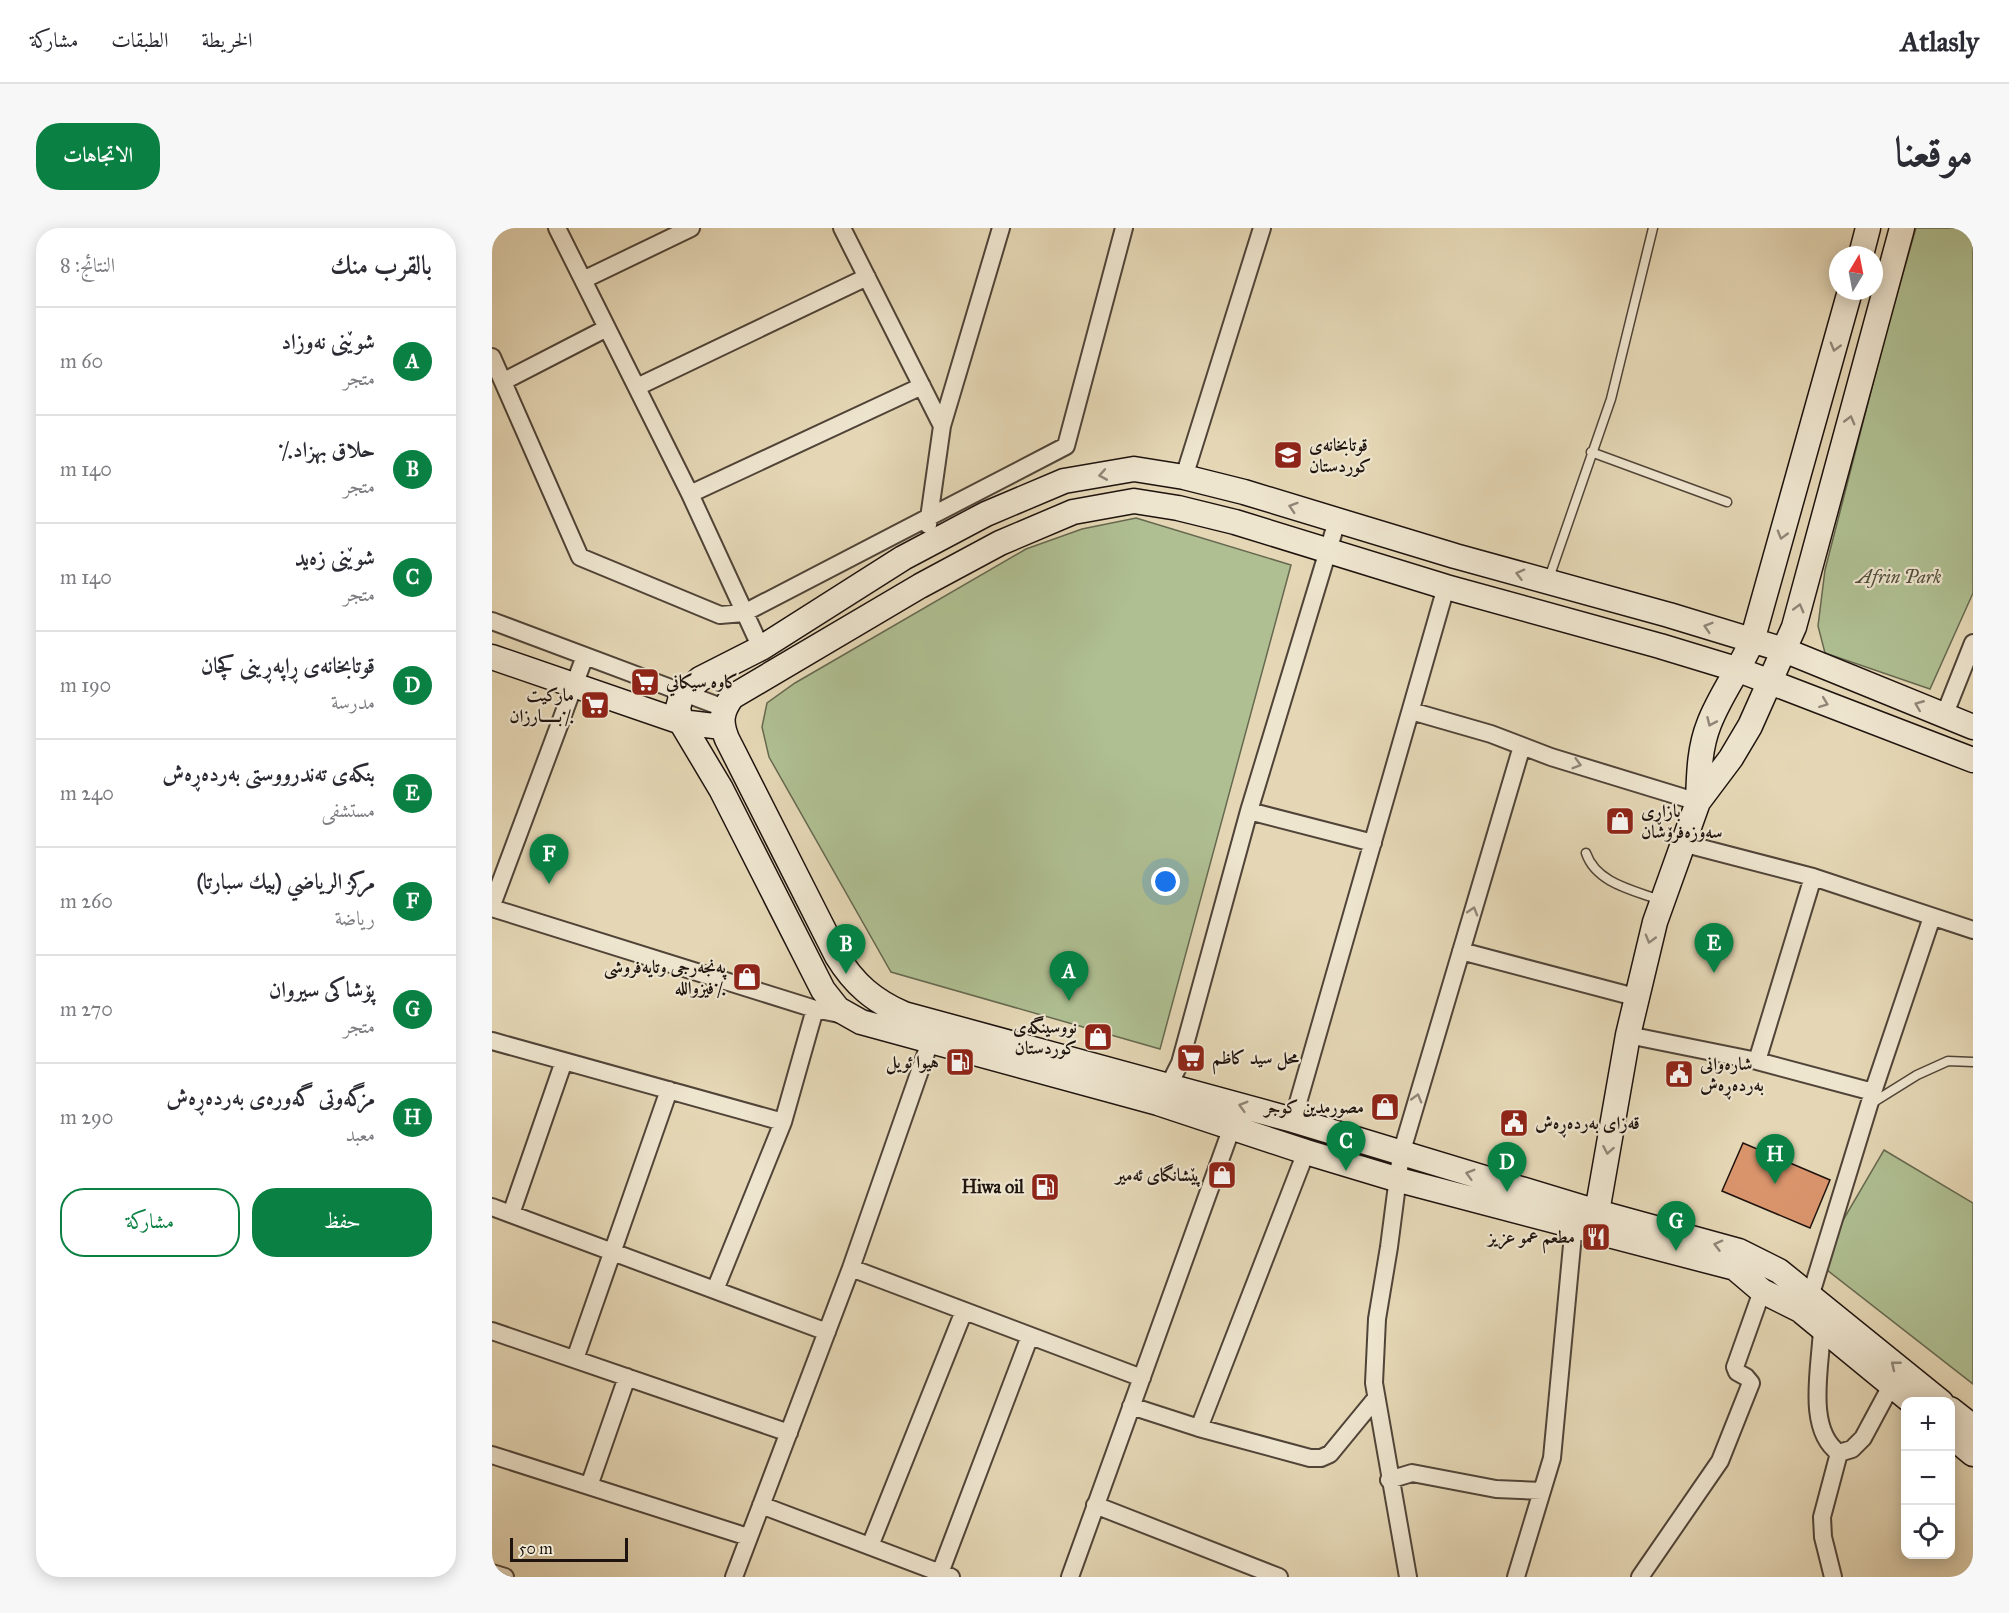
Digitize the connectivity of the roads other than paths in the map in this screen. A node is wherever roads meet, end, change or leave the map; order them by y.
1 (557, 228) edge
2 (691, 228) edge
3 (842, 228) edge
4 (1001, 228) edge
5 (1124, 228) edge
6 (1262, 228) edge
7 (1653, 228) edge
8 (1868, 228) edge
9 (1902, 228) edge
10 (1863, 246) edge
11 (867, 278) junction
12 (583, 280) junction
13 (1847, 300) edge
14 (607, 328) junction
15 (492, 357) edge
16 (504, 381) junction
17 (922, 386) junction
18 (637, 387) junction
19 (942, 426) junction
20 (1591, 452) junction
21 (1184, 477) junction
22 (690, 494) junction
23 (1727, 502) dead end
24 (928, 519) junction
25 (1337, 521) junction
26 (926, 546) junction
27 (1328, 551) junction
28 (1548, 581) junction
29 (1446, 587) junction
30 (744, 613) junction
31 (492, 621) edge
32 (1752, 641) junction
33 (1973, 643) edge
34 (761, 648) junction
35 (1784, 650) junction
36 (585, 656) junction
37 (492, 657) edge
38 (1739, 670) junction
39 (1770, 682) junction
40 (574, 685) junction
41 (684, 693) junction
42 (1411, 711) junction
43 (1944, 716) junction
44 (723, 717) junction
45 (681, 722) junction
46 (1973, 727) edge
47 (1522, 746) junction
48 (1973, 760) edge
49 (1698, 802) junction
50 (1249, 811) junction
51 (1373, 843) junction
52 (1682, 843) junction
53 (1586, 853) dead end
54 (1813, 877) junction
55 (1663, 901) junction
56 (492, 906) edge
57 (1932, 917) junction
58 (1973, 930) edge
59 (1461, 951) junction
60 (1635, 997) junction
61 (815, 1009) junction
62 (847, 1016) junction
63 (1628, 1035) junction
64 (931, 1040) junction
65 (492, 1041) edge
66 (564, 1061) junction
67 (1757, 1061) junction
68 (1973, 1062) edge
69 (1168, 1085) junction
70 (669, 1090) junction
71 (1871, 1098) junction
72 (1293, 1120) junction
73 (783, 1122) junction
74 (1232, 1127) junction
75 (1306, 1152) junction
76 (1401, 1154) junction
77 (1399, 1179) junction
78 (492, 1207) edge
79 (1597, 1212) junction
80 (511, 1214) junction
81 (1574, 1224) junction
82 (611, 1251) junction
83 (851, 1268) junction
84 (716, 1290) junction
85 (1762, 1291) junction
86 (1810, 1297) junction
87 (964, 1311) junction
88 (1822, 1328) junction
89 (492, 1331) edge
90 (827, 1332) junction
91 (1030, 1336) junction
92 (575, 1359) junction
93 (627, 1377) junction
94 (1142, 1378) junction
95 (1892, 1384) junction
96 (1907, 1397) edge
97 (1936, 1397) edge
98 (1376, 1398) junction
99 (1131, 1406) junction
100 (1955, 1413) edge
101 (1973, 1427) edge
102 (1199, 1428) junction
103 (789, 1433) junction
104 (1955, 1439) edge
105 (1839, 1453) junction
106 (1973, 1454) edge
107 (492, 1455) edge
108 (1389, 1480) junction
109 (589, 1486) junction
110 (1542, 1491) junction
111 (761, 1505) junction
112 (1095, 1505) junction
113 (748, 1538) junction
114 (870, 1546) junction
115 (492, 1573) edge
116 (946, 1575) edge
117 (505, 1577) edge
118 (734, 1577) edge
119 (1070, 1577) edge
120 (1279, 1577) edge
121 (1408, 1577) edge
122 (1516, 1577) edge
123 (1640, 1577) edge
124 (1833, 1577) edge

1 - 12 street
2 - 12 street
3 - 11 street
4 - 19 street
5 - 24 street
6 - 21 street
7 - 20 lane
8 - 10 main road
35 -> 9 main road
11 - 17 street
11 - 18 street
12 - 14 street
13 -> 32 main road
14 - 16 street
14 - 18 street
15 - 16 street
16 - 30 street
17 - 19 street
17 - 22 street
18 - 22 street
19 - 24 street
20 - 23 lane
20 - 28 lane
25 -> 21 main road
21 -> 26 main road
22 - 30 street
24 - 26 street
24 - 30 street
25 - 27 street
28 -> 25 main road
26 - 34 main road
27 - 29 main road
27 - 44 main road
27 - 50 street
32 -> 28 main road
29 - 38 main road
29 - 42 street
30 - 34 street
31 - 36 street
32 - 35 main road
32 - 38 main road
33 - 43 street
34 - 41 main road
35 - 39 main road
43 -> 35 main road
36 - 40 street
36 - 41 street
37 - 40 main road
38 - 39 main road
38 -> 49 main road
39 -> 48 main road
39 - 49 main road
40 - 45 main road
40 - 56 street
41 - 44 street
41 - 45 main road
42 - 47 street
42 - 51 street
43 - 46 main road
44 - 45 main road
44 - 69 main road
45 - 62 main road
47 -> 49 street
59 -> 47 street
49 - 52 main road
50 - 51 street
50 - 69 street
51 - 72 street
52 - 54 street
52 - 55 main road
53 - 55 lane
54 - 57 street
54 - 67 street
55 -> 60 main road
56 - 61 street
57 - 58 street
57 - 71 street
59 - 60 street
76 -> 59 street
60 - 63 main road
61 - 62 street
61 - 73 street
62 - 64 main road
63 - 67 street
63 -> 79 main road
64 - 74 main road
64 - 83 street
65 - 66 street
66 - 70 street
66 - 80 street
67 - 71 street
68 - 71 lane
72 -> 69 main road
70 - 73 street
70 - 82 street
71 - 86 street
72 - 76 main road
73 - 84 street
74 - 75 main road
74 - 94 street
75 - 77 main road
75 - 102 street
76 - 77 street
79 -> 76 main road
77 - 81 main road
77 - 98 street
78 - 80 street
86 -> 79 main road
80 - 82 street
81 - 85 main road
81 - 110 street
82 - 84 street
82 - 92 street
83 - 87 street
83 - 90 street
84 - 90 street
85 - 88 main road
85 - 123 street
97 -> 86 main road
87 - 91 street
87 - 114 street
88 - 95 main road
88 - 105 street
89 - 92 street
90 - 103 street
91 - 94 street
91 - 116 street
92 - 93 street
93 - 103 street
93 - 109 street
94 - 99 street
95 - 96 main road
95 - 105 street
98 - 102 street
98 - 108 street
99 - 102 street
99 - 112 street
100 - 101 main road
103 - 111 street
104 - 106 main road
105 - 124 street
107 - 109 street
108 - 110 street
108 - 121 street
109 - 113 street
110 - 122 street
111 - 113 street
111 - 114 street
112 - 119 street
112 - 120 street
113 - 118 street
114 - 116 street
115 - 117 street

